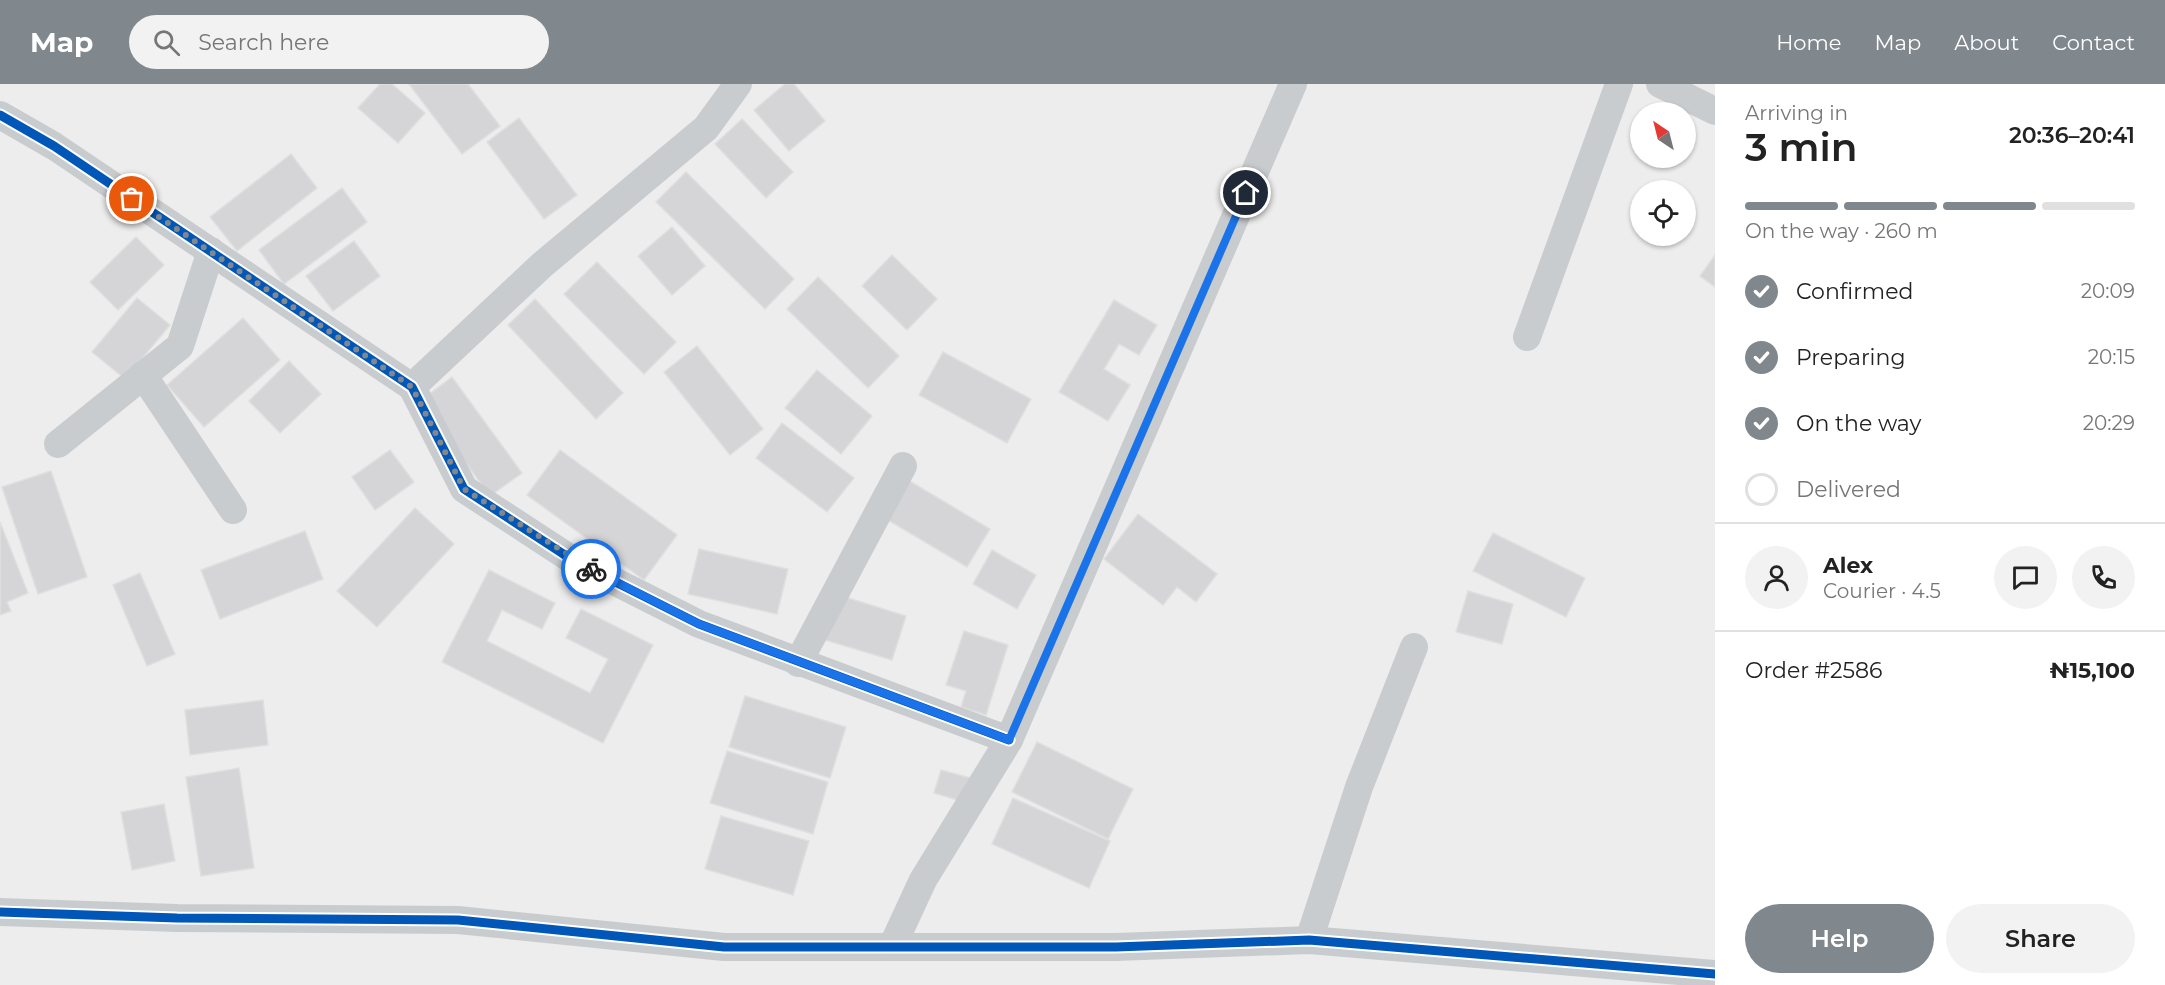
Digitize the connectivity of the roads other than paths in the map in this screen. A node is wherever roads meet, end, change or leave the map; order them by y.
1 (738, 84) edge
2 (1293, 84) edge
3 (1619, 84) edge
4 (1660, 84) edge
5 (1715, 111) edge
6 (0, 115) edge
7 (211, 251) junction
8 (1527, 337) dead end
9 (143, 375) junction
10 (412, 387) junction
11 (58, 444) dead end
12 (903, 466) dead end
13 (232, 510) dead end
14 (1414, 647) dead end
15 (798, 663) junction
16 (1009, 740) junction
17 (0, 912) edge
18 (1309, 940) junction
19 (892, 947) junction
20 (1715, 974) edge

1 - 10 street
2 - 16 street
3 - 8 street
4 - 5 street
6 - 7 street
7 - 9 street
7 - 10 street
9 - 11 street
9 - 13 street
10 - 15 street
12 - 15 street
14 - 18 street
15 - 16 street
16 - 19 street
17 - 19 street
18 - 19 street
18 - 20 street

